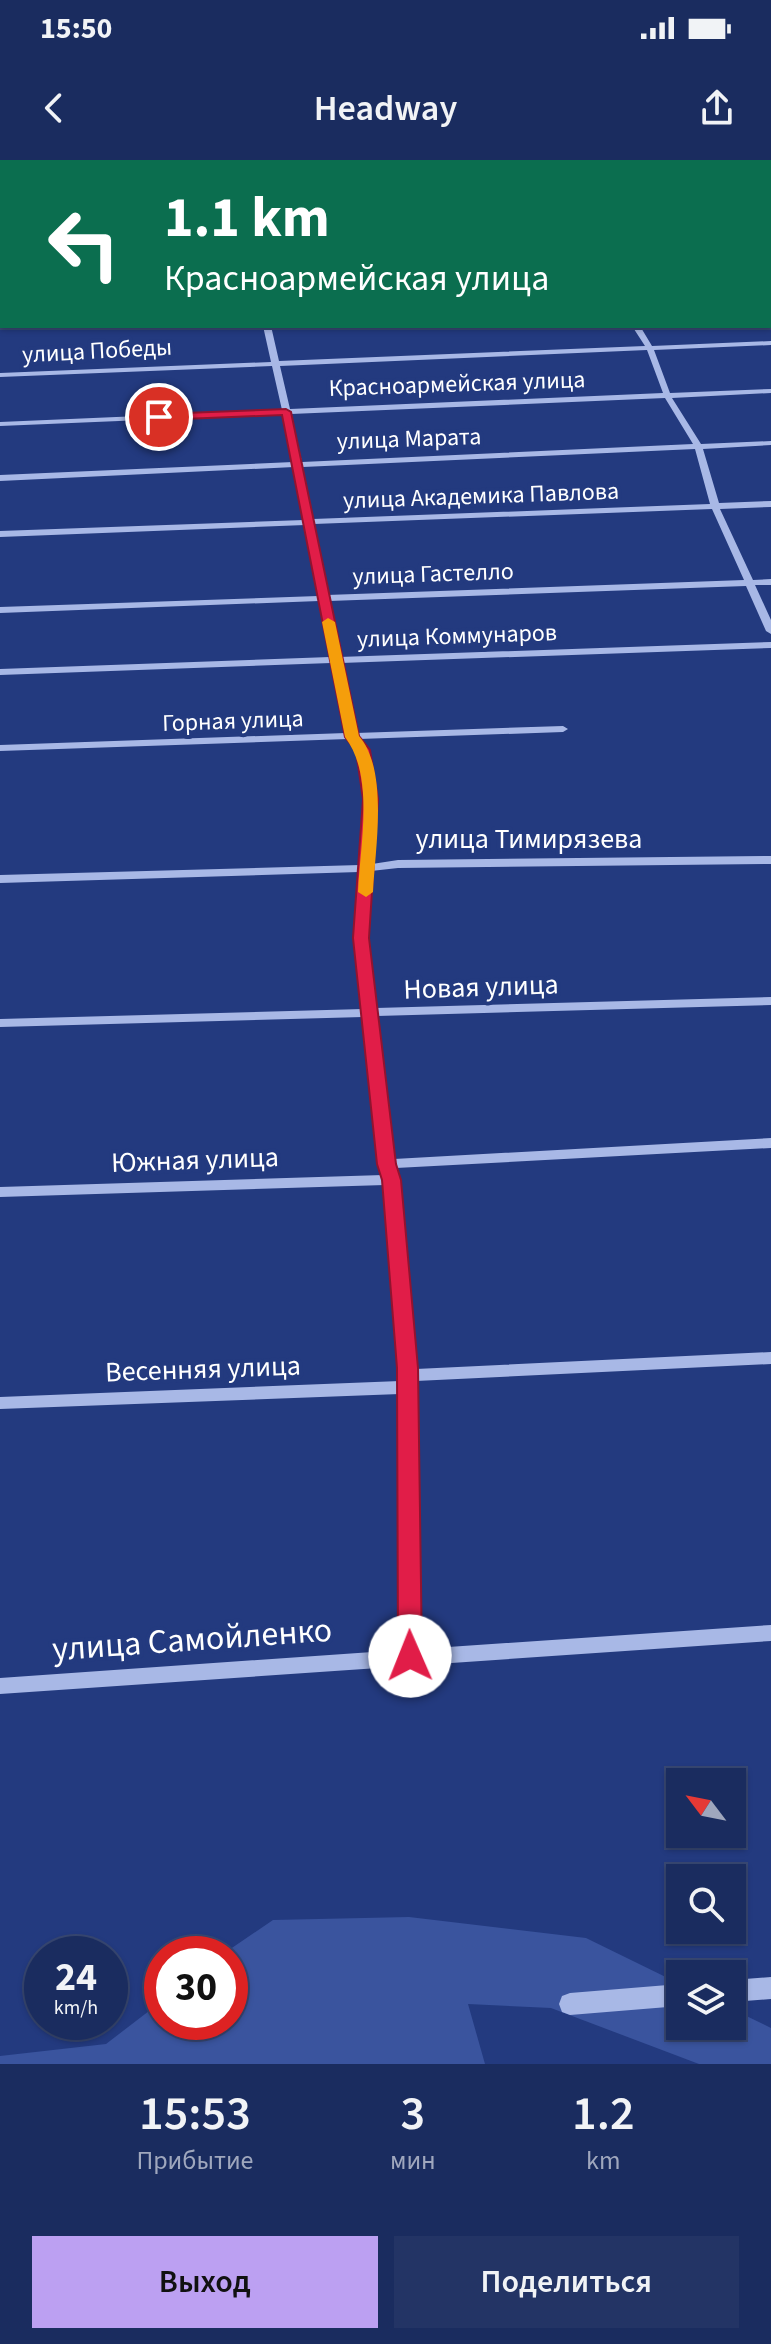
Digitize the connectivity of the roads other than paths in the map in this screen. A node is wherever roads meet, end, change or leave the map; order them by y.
1 (267, 328) edge
2 (637, 328) edge
3 (771, 343) edge
4 (650, 348) junction
5 (273, 363) junction
6 (0, 375) edge
7 (771, 391) edge
8 (667, 395) junction
9 (286, 412) junction
10 (0, 424) edge
11 (771, 443) edge
12 (699, 447) junction
13 (298, 464) junction
14 (0, 478) edge
15 (771, 504) edge
16 (715, 506) junction
17 (310, 522) junction
18 (0, 534) edge
19 (771, 582) edge
20 (747, 583) junction
21 (324, 597) junction
22 (0, 610) edge
23 (771, 631) edge
24 (771, 645) edge
25 (335, 660) junction
26 (0, 672) edge
27 (563, 729) dead end
28 (352, 737) junction
29 (0, 748) edge
30 (771, 860) edge
31 (368, 868) junction
32 (0, 879) edge
33 (771, 1001) edge
34 (372, 1014) junction
35 (0, 1023) edge
36 (771, 1143) edge
37 (387, 1164) junction
38 (392, 1180) junction
39 (0, 1192) edge
40 (771, 1358) edge
41 (408, 1381) junction
42 (0, 1403) edge
43 (771, 1633) edge
44 (410, 1656) junction
45 (0, 1686) edge
46 (771, 1988) edge
47 (746, 1990) edge
48 (666, 1996) edge
49 (570, 2004) dead end

1 - 5 street
2 - 4 street
3 - 4 street, улица Победы
4 - 5 street, улица Победы
4 - 8 street
5 - 6 street, улица Победы
5 - 9 street
7 - 8 street, Красноармейская улица
8 - 9 street, Красноармейская улица
8 - 12 street
9 - 10 street, Красноармейская улица
9 - 13 street
11 - 12 street, улица Марата
12 - 13 street, улица Марата
12 - 16 street
13 - 14 street, улица Марата
13 - 17 street
15 - 16 street, улица Академика Павлова
16 - 17 street, улица Академика Павлова
16 - 20 street
17 - 18 street, улица Академика Павлова
17 - 21 street
19 - 20 street, улица Гастелло
20 - 21 street, улица Гастелло
20 - 23 street
21 - 22 street, улица Гастелло
21 - 25 street
24 - 25 street, улица Коммунаров
25 - 26 street, улица Коммунаров
25 - 28 street
27 - 28 street, Горная улица
28 - 29 street, Горная улица
28 - 31 street
30 - 31 street, улица Тимирязева
31 - 32 street, улица Тимирязева
31 - 34 street
33 - 34 street, Новая улица
34 - 35 street, Новая улица
34 - 37 street
36 - 37 street
37 - 38 street
38 - 39 street, Южная улица
38 - 41 street
40 - 41 street, Весенняя улица
41 - 42 street, Весенняя улица
41 - 44 street
43 - 44 street, улица Самойленко
44 - 45 street, улица Самойленко
46 - 47 street
48 - 49 street

